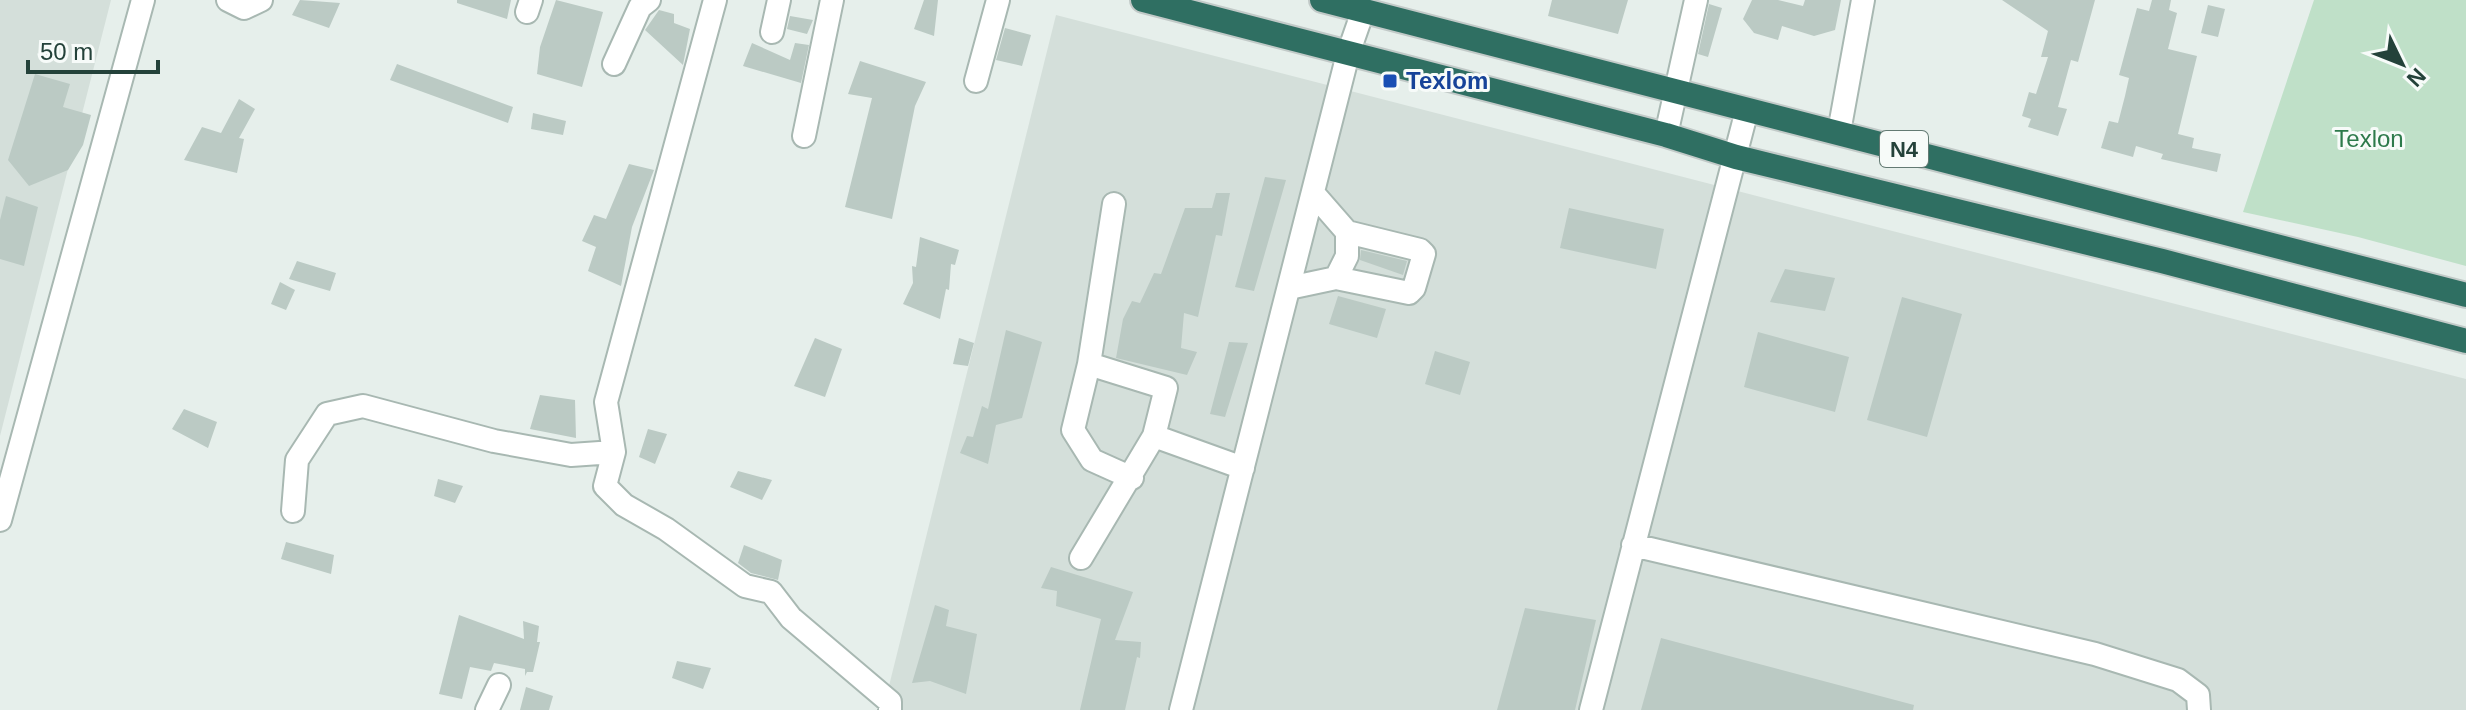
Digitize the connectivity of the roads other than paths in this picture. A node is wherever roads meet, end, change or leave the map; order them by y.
1 (143, 0) edge
2 (228, 0) edge
3 (261, 0) edge
4 (649, 0) edge
5 (715, 0) edge
6 (779, 0) edge
7 (832, 0) edge
8 (998, 0) edge
9 (1143, 0) edge
10 (1322, 0) edge
11 (1863, 0) edge
12 (1691, 1) edge
13 (1363, 11) junction
14 (772, 32) dead end
15 (1348, 54) junction
16 (614, 64) dead end
17 (976, 81) dead end
18 (1674, 92) junction
19 (1747, 110) junction
20 (1839, 132) junction
21 (1666, 135) junction
22 (804, 136) dead end
23 (1736, 157) junction
24 (1313, 193) junction
25 (1114, 204) dead end
26 (1347, 232) junction
27 (1336, 278) junction
28 (1289, 288) junction
29 (2466, 295) edge
30 (2466, 341) edge
31 (1089, 364) junction
32 (1154, 436) junction
33 (614, 452) junction
34 (1243, 468) junction
35 (5, 476) edge
36 (1132, 478) junction
37 (293, 511) dead end
38 (0, 520) edge
39 (1633, 545) junction
40 (1081, 558) dead end
41 (499, 685) dead end
42 (487, 710) edge
43 (890, 710) edge
44 (1181, 710) edge
45 (1591, 710) edge
46 (2199, 710) edge

1 - 35 street
2 - 3 street
4 - 16 street
5 - 33 street
6 - 14 street
7 - 22 street
8 - 17 street
9 - 15 highway, N4
10 - 13 highway, N4
11 - 20 street
12 - 18 street
13 - 15 street
13 - 18 highway, N4
15 - 21 highway, N4
15 - 24 street
18 - 19 highway, N4
18 - 21 street
19 - 20 highway, N4
19 - 23 street
20 - 29 highway, N4
21 - 23 highway, N4
23 - 30 highway, N4
23 - 39 street
24 - 26 street
24 - 28 street
25 - 31 street
26 - 27 street
26 - 27 street
27 - 28 street
28 - 34 street
31 - 32 street
31 - 36 street
32 - 34 street
32 - 36 street
33 - 37 street
33 - 43 street
34 - 44 street
35 - 38 street
36 - 40 street
39 - 45 street
39 - 46 street
41 - 42 street

